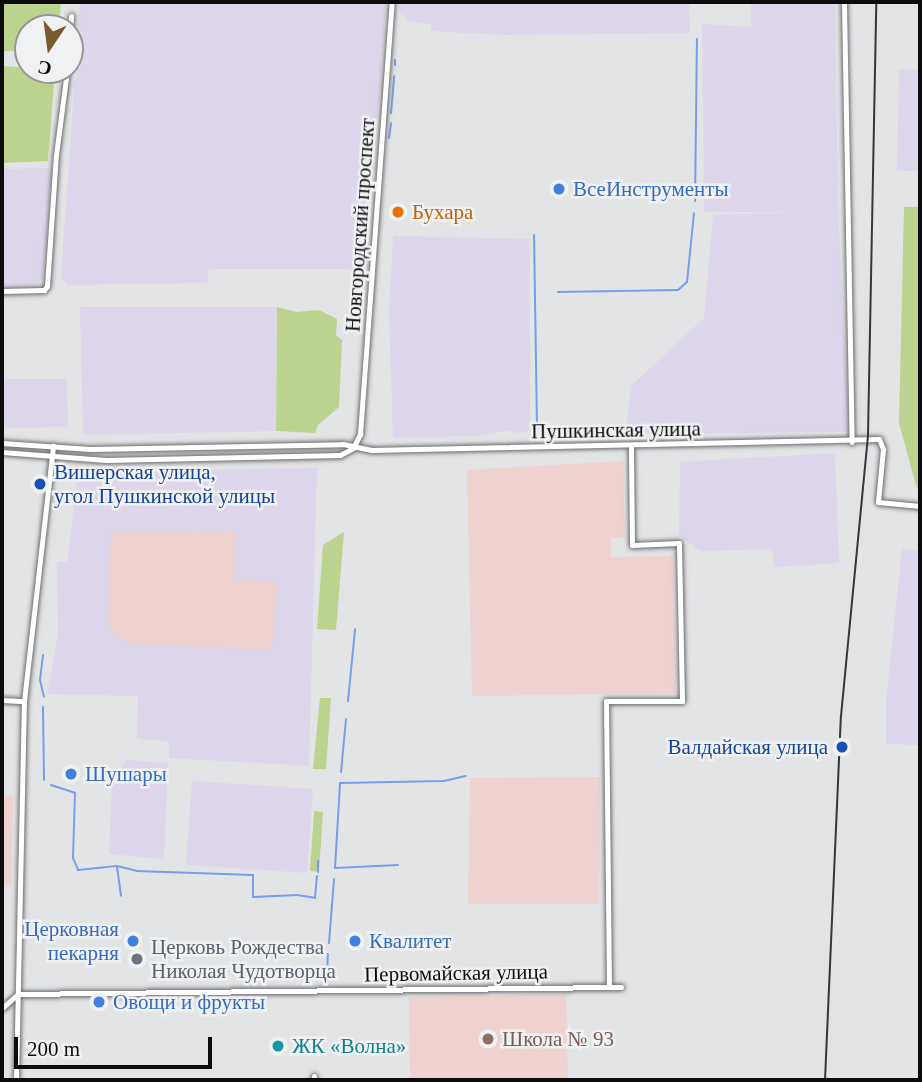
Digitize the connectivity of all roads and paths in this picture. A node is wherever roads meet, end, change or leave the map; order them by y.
1 (392, 2) edge
2 (844, 2) edge
3 (65, 84) edge
4 (2, 291) edge
5 (852, 442) junction
6 (2, 443) edge
7 (53, 446) junction
8 (631, 446) junction
9 (353, 448) junction
10 (2, 452) edge
11 (53, 456) junction
12 (920, 506) edge
13 (2, 700) edge
14 (24, 701) junction
15 (608, 987) junction
16 (621, 987) dead end
17 (18, 994) junction
18 (2, 1008) edge
19 (16, 1080) edge

1 - 9 street, Новгородский проспект
2 - 5 street
3 - 4 street
5 - 8 street, Пушкинская улица
5 - 12 street, Пушкинская улица
6 - 7 street, Пушкинская улица
7 - 9 street, Пушкинская улица
7 - 11 street
8 - 9 street, Пушкинская улица
8 - 15 street
9 - 11 street, Пушкинская улица
10 - 11 street, Пушкинская улица
11 - 14 street
13 - 14 street
14 - 17 street
15 - 16 street, Первомайская улица
15 - 17 street, Первомайская улица
17 - 18 street
17 - 19 street

